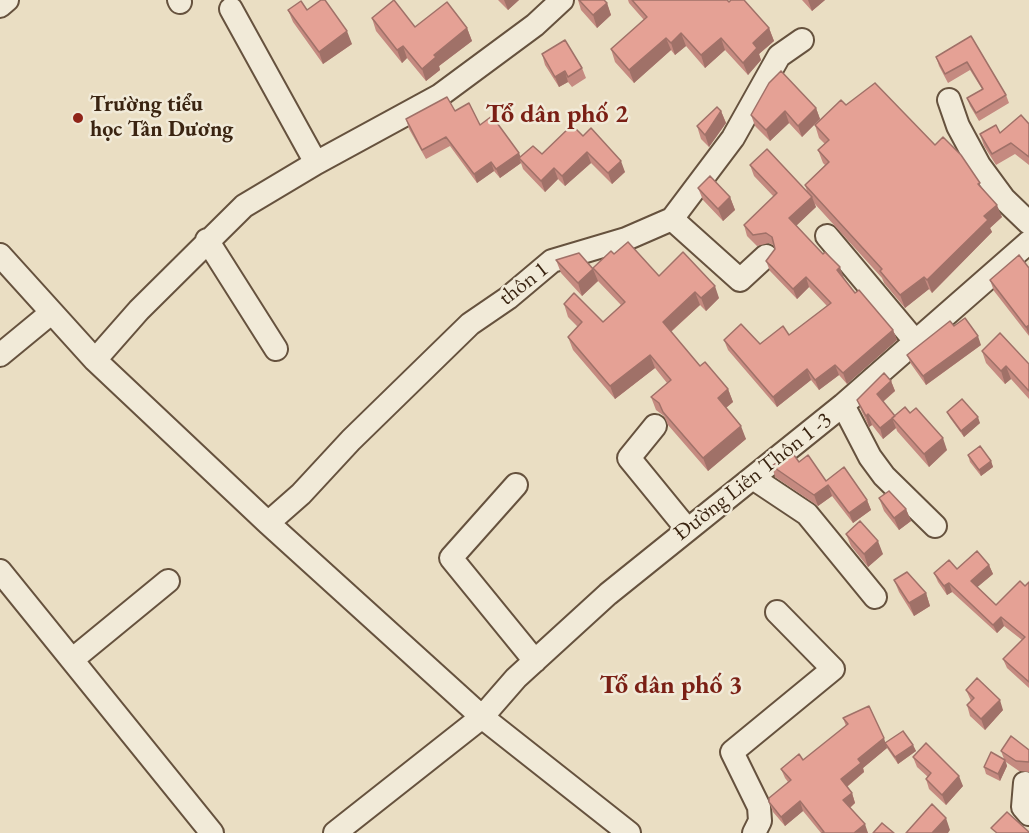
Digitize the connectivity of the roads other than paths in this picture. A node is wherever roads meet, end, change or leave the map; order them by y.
1 (7, 0) edge
2 (562, 0) edge
3 (0, 6) edge
4 (231, 9) dead end
5 (802, 40) dead end
6 (949, 100) dead end
7 (316, 163) junction
8 (672, 219) junction
9 (1029, 223) edge
10 (827, 236) dead end
11 (207, 240) junction
12 (1029, 242) edge
13 (0, 255) edge
14 (766, 256) dead end
15 (51, 313) junction
16 (915, 340) junction
17 (276, 349) dead end
18 (0, 355) edge
19 (95, 360) junction
20 (843, 405) junction
21 (655, 426) dead end
22 (753, 478) junction
23 (516, 485) dead end
24 (268, 523) junction
25 (935, 526) dead end
26 (687, 529) junction
27 (0, 571) edge
28 (168, 581) dead end
29 (875, 597) dead end
30 (777, 612) dead end
31 (73, 659) junction
32 (535, 661) junction
33 (482, 717) junction
34 (1025, 783) dead end
35 (1029, 814) edge
36 (212, 833) edge
37 (334, 833) edge
38 (629, 833) edge
39 (754, 833) edge

1 - 3 street
2 - 7 street
4 - 7 street
5 - 8 street, thôn 1
6 - 9 street
7 - 11 street
8 - 14 street
8 - 24 street, thôn 1
10 - 16 street
11 - 17 street
11 - 19 street
12 - 16 street, Đường Liên Thôn 1 -3
13 - 15 street
15 - 18 street
15 - 19 street
16 - 20 street, Đường Liên Thôn 1 -3
19 - 24 street
20 - 22 street, Đường Liên Thôn 1 -3
20 - 25 street
21 - 26 street
22 - 26 street, Đường Liên Thôn 1 -3
22 - 29 street
23 - 32 street
24 - 33 street
26 - 32 street, Đường Liên Thôn 1 -3
27 - 31 street
28 - 31 street
30 - 39 street
31 - 36 street
32 - 33 street, Đường Liên Thôn 1 -3
33 - 37 street, Đường Liên Thôn 1 -3
33 - 38 street
34 - 35 street

